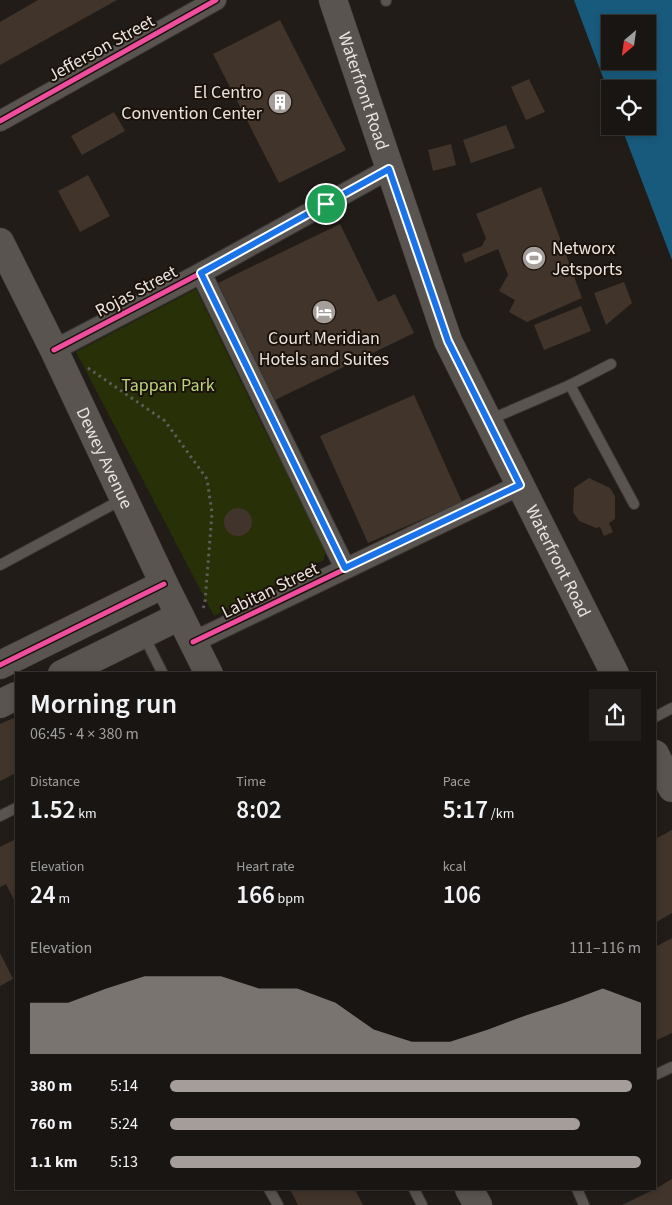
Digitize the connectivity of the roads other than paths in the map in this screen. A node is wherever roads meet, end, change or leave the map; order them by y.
1 (216, 0) edge
2 (334, 0) edge
3 (0, 121) edge
4 (389, 169) junction
5 (0, 242) edge
6 (201, 273) junction
7 (54, 350) junction
8 (611, 364) dead end
9 (570, 385) junction
10 (488, 420) junction
11 (520, 485) junction
12 (124, 498) junction
13 (634, 504) dead end
14 (0, 565) edge
15 (345, 568) junction
16 (164, 584) junction
17 (192, 613) junction
18 (144, 635) junction
19 (194, 642) junction
20 (0, 665) edge
21 (66, 672) edge
22 (162, 672) edge
23 (208, 672) edge
24 (614, 672) edge
25 (15, 696) edge
26 (0, 704) edge
27 (672, 708) edge
28 (656, 716) edge
29 (15, 808) edge
30 (0, 816) edge
31 (672, 1067) edge
32 (656, 1075) edge
33 (270, 1190) edge
34 (414, 1190) edge
35 (470, 1190) edge
36 (577, 1190) edge
37 (278, 1205) edge
38 (422, 1205) edge
39 (478, 1205) edge
40 (584, 1205) edge

1 - 3 street, Jefferson Street
2 - 4 main road, Waterfront Road
4 - 6 street, Rojas Street
4 - 10 main road, Waterfront Road
5 - 7 main road, Dewey Avenue
6 - 7 street, Rojas Street
6 - 15 street
7 - 12 main road, Dewey Avenue
8 - 9 lane
9 - 10 lane
9 - 13 lane
10 - 11 main road, Waterfront Road
11 - 15 street, Labitan Street
11 - 24 main road, Waterfront Road
12 - 14 lane
12 - 16 main road, Dewey Avenue
15 - 19 street, Labitan Street
16 - 17 main road, Dewey Avenue
16 - 20 main road
17 - 18 main road
17 - 19 main road, Dewey Avenue
18 - 21 main road
18 - 22 lane
19 - 23 main road, Dewey Avenue
25 - 26 main road
27 - 28 lane
29 - 30 lane
31 - 32 lane
33 - 37 lane
34 - 38 lane
35 - 39 main road
36 - 40 lane

